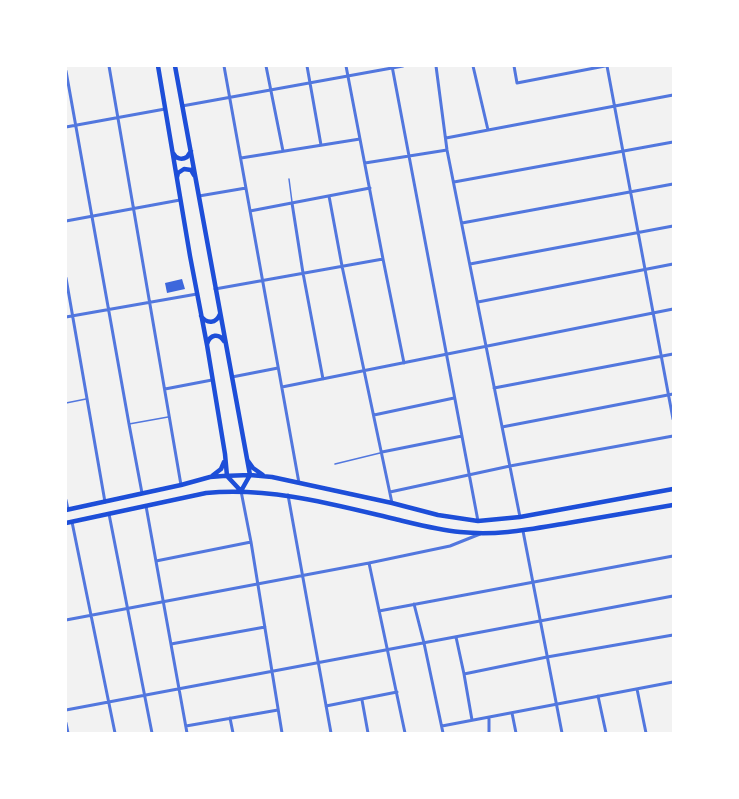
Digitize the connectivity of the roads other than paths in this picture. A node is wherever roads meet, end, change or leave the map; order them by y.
1 (109, 66) edge
2 (158, 66) edge
3 (175, 66) edge
4 (224, 66) edge
5 (266, 66) edge
6 (307, 66) edge
7 (346, 66) edge
8 (403, 66) edge
9 (436, 66) edge
10 (473, 66) edge
11 (514, 66) edge
12 (606, 66) edge
13 (392, 67) edge
14 (66, 71) edge
15 (348, 76) junction
16 (310, 83) junction
17 (270, 90) junction
18 (673, 95) edge
19 (230, 97) junction
20 (182, 106) junction
21 (614, 106) junction
22 (164, 109) junction
23 (118, 118) junction
24 (76, 126) junction
25 (66, 127) edge
26 (488, 130) junction
27 (446, 138) junction
28 (360, 139) junction
29 (673, 142) edge
30 (321, 145) junction
31 (191, 149) junction
32 (447, 150) junction
33 (283, 151) junction
34 (172, 152) junction
35 (624, 152) junction
36 (409, 156) junction
37 (241, 158) junction
38 (365, 163) junction
39 (195, 176) junction
40 (177, 177) junction
41 (289, 179) dead end
42 (454, 182) junction
43 (673, 184) edge
44 (246, 188) junction
45 (370, 188) junction
46 (631, 192) junction
47 (199, 196) junction
48 (329, 196) junction
49 (180, 200) junction
50 (292, 203) junction
51 (134, 208) junction
52 (250, 211) junction
53 (92, 216) junction
54 (66, 221) edge
55 (462, 223) junction
56 (673, 226) edge
57 (638, 232) junction
58 (383, 259) junction
59 (470, 264) junction
60 (673, 264) edge
61 (342, 266) junction
62 (645, 270) junction
63 (303, 273) junction
64 (66, 278) edge
65 (262, 280) junction
66 (215, 289) junction
67 (197, 294) junction
68 (150, 302) junction
69 (478, 302) junction
70 (673, 309) edge
71 (108, 310) junction
72 (201, 314) junction
73 (220, 314) junction
74 (652, 314) junction
75 (72, 316) junction
76 (66, 317) edge
77 (225, 343) junction
78 (207, 345) junction
79 (486, 347) junction
80 (673, 354) edge
81 (446, 355) junction
82 (661, 357) junction
83 (404, 363) junction
84 (278, 368) junction
85 (365, 371) junction
86 (232, 377) junction
87 (323, 379) junction
88 (212, 380) junction
89 (282, 387) junction
90 (494, 388) junction
91 (165, 389) junction
92 (668, 394) junction
93 (673, 394) edge
94 (454, 398) junction
95 (87, 399) junction
96 (66, 403) edge
97 (374, 415) junction
98 (169, 417) junction
99 (673, 419) edge
100 (129, 424) junction
101 (502, 427) junction
102 (462, 436) junction
103 (673, 436) edge
104 (382, 452) junction
105 (225, 454) junction
106 (246, 456) junction
107 (335, 464) dead end
108 (510, 466) junction
109 (250, 475) junction
110 (469, 475) junction
111 (227, 476) junction
112 (210, 477) junction
113 (272, 477) junction
114 (299, 483) junction
115 (181, 485) junction
116 (673, 489) edge
117 (241, 491) junction
118 (390, 492) junction
119 (142, 493) junction
120 (288, 495) junction
121 (66, 500) edge
122 (105, 502) junction
123 (392, 503) junction
124 (673, 505) edge
125 (146, 506) junction
126 (67, 510) edge
127 (109, 514) junction
128 (520, 517) junction
129 (478, 521) junction
130 (72, 522) junction
131 (66, 523) edge
132 (523, 531) junction
133 (480, 534) junction
134 (251, 542) junction
135 (673, 556) edge
136 (156, 561) junction
137 (369, 563) junction
138 (302, 576) junction
139 (532, 581) junction
140 (258, 584) junction
141 (673, 596) edge
142 (163, 602) junction
143 (414, 604) junction
144 (128, 608) junction
145 (379, 611) junction
146 (91, 615) junction
147 (66, 620) edge
148 (540, 621) junction
149 (265, 627) junction
150 (673, 635) edge
151 (456, 637) junction
152 (424, 643) junction
153 (171, 644) junction
154 (387, 650) junction
155 (547, 657) junction
156 (318, 663) junction
157 (272, 671) junction
158 (464, 674) junction
159 (673, 682) edge
160 (179, 689) junction
161 (637, 689) junction
162 (397, 692) junction
163 (145, 695) junction
164 (598, 696) junction
165 (362, 700) junction
166 (108, 702) junction
167 (556, 704) junction
168 (326, 706) junction
169 (66, 710) edge
170 (278, 710) junction
171 (512, 713) junction
172 (489, 717) junction
173 (230, 718) junction
174 (472, 720) junction
175 (66, 723) edge
176 (186, 726) junction
177 (442, 726) junction
178 (68, 733) edge
179 (115, 733) edge
180 (152, 733) edge
181 (187, 733) edge
182 (233, 733) edge
183 (282, 733) edge
184 (332, 733) edge
185 (368, 733) edge
186 (406, 733) edge
187 (443, 733) edge
188 (489, 733) edge
189 (516, 733) edge
190 (562, 733) edge
191 (606, 733) edge
192 (646, 733) edge

1 - 23 street
2 - 22 main road
3 - 20 main road
4 - 19 street
5 - 17 street
6 - 16 street
7 - 15 street
8 - 13 street
9 - 27 street
10 - 26 street
11 - 12 street
12 - 21 street
13 - 15 street
13 - 36 street
14 - 24 street
15 - 16 street
15 - 28 street
16 - 17 street
16 - 30 street
17 - 19 street
17 - 33 street
18 - 21 street
19 - 20 street
19 - 37 street
20 - 31 main road
21 - 26 street
21 - 35 street
22 - 23 street
22 - 34 main road
23 - 24 street
23 - 51 street
24 - 25 street
24 - 53 street
26 - 27 street
27 - 32 street
28 - 30 street
28 - 38 street
29 - 35 street
30 - 33 street
31 - 34 main road
31 - 39 main road
32 - 36 street
32 - 42 street
33 - 37 street
34 - 40 main road
35 - 42 street
35 - 46 street
36 - 38 street
36 - 81 street
37 - 44 street
38 - 45 street
39 - 40 main road
39 - 47 main road
40 - 49 main road
41 - 50 lane
42 - 55 street
43 - 46 street
44 - 47 street
44 - 52 street
45 - 48 street
45 - 58 street
46 - 55 street
46 - 57 street
47 - 66 main road
48 - 50 street
48 - 61 street
49 - 51 street
49 - 67 main road
50 - 52 street
50 - 63 street
51 - 53 street
51 - 68 street
52 - 65 street
53 - 54 street
53 - 71 street
55 - 59 street
56 - 57 street
57 - 59 street
57 - 62 street
58 - 61 street
58 - 83 street
59 - 69 street
60 - 62 street
61 - 63 street
61 - 85 street
62 - 69 street
62 - 74 street
63 - 65 street
63 - 87 street
64 - 75 street
65 - 66 street
65 - 84 street
66 - 73 main road
67 - 68 street
67 - 72 main road
68 - 71 street
68 - 91 street
69 - 79 street
70 - 74 street
71 - 75 street
71 - 100 street
72 - 73 main road
72 - 78 main road
73 - 77 main road
74 - 79 street
74 - 82 street
75 - 76 street
75 - 95 street
77 - 78 main road
77 - 86 main road
78 - 88 main road
79 - 81 street
79 - 90 street
80 - 82 street
81 - 83 street
81 - 94 street
82 - 90 street
82 - 92 street
83 - 85 street
84 - 86 street
84 - 89 street
85 - 87 street
85 - 97 street
86 - 106 main road
87 - 89 street
88 - 91 street
88 - 105 main road
89 - 114 street
90 - 101 street
91 - 98 street
92 - 93 street
92 - 99 street
92 - 101 street
94 - 97 street
94 - 102 street
95 - 96 lane
95 - 122 street
97 - 104 street
98 - 100 lane
98 - 115 street
100 - 119 street
101 - 108 street
102 - 104 street
102 - 110 street
103 - 108 street
104 - 107 lane
104 - 118 street
105 - 111 main road
105 - 112 main road
106 - 109 main road
106 - 113 main road
108 - 110 street
108 - 128 street
109 - 111 main road
109 - 113 main road
109 - 117 main road
110 - 118 street
110 - 129 street
111 - 112 main road
111 - 117 main road
112 - 115 main road
113 - 114 main road
114 - 123 main road
115 - 119 main road
116 - 128 main road
117 - 120 main road
117 - 125 main road
117 - 134 street
118 - 123 street
119 - 122 main road
120 - 133 main road
120 - 138 street
121 - 126 street
122 - 126 main road
123 - 129 main road
124 - 132 main road
125 - 127 main road
125 - 136 street
127 - 130 main road
127 - 144 street
128 - 129 main road
130 - 131 main road
130 - 146 street
132 - 133 main road
132 - 139 street
133 - 137 street
134 - 136 street
134 - 140 street
135 - 139 street
136 - 142 street
137 - 138 street
137 - 145 street
138 - 140 street
138 - 156 street
139 - 143 street
139 - 148 street
140 - 142 street
140 - 149 street
141 - 148 street
142 - 144 street
142 - 153 street
143 - 145 street
143 - 152 street
144 - 146 street
144 - 163 street
145 - 154 street
146 - 147 street
146 - 166 street
148 - 151 street
148 - 155 street
149 - 153 street
149 - 157 street
150 - 155 street
151 - 152 street
151 - 158 street
152 - 154 street
152 - 177 street
153 - 160 street
154 - 156 street
154 - 162 street
155 - 158 street
155 - 167 street
156 - 157 street
156 - 168 street
157 - 160 street
157 - 170 street
158 - 174 street
159 - 161 street
160 - 163 street
160 - 176 street
161 - 164 street
161 - 192 street
162 - 165 street
162 - 186 street
163 - 166 street
163 - 180 street
164 - 167 street
164 - 191 street
165 - 168 street
165 - 185 street
166 - 169 street
166 - 179 street
167 - 171 street
167 - 190 street
168 - 184 street
170 - 173 street
170 - 183 street
171 - 172 street
171 - 189 street
172 - 174 street
172 - 188 street
173 - 176 street
173 - 182 street
174 - 177 street
175 - 178 street
176 - 181 street
177 - 187 street

